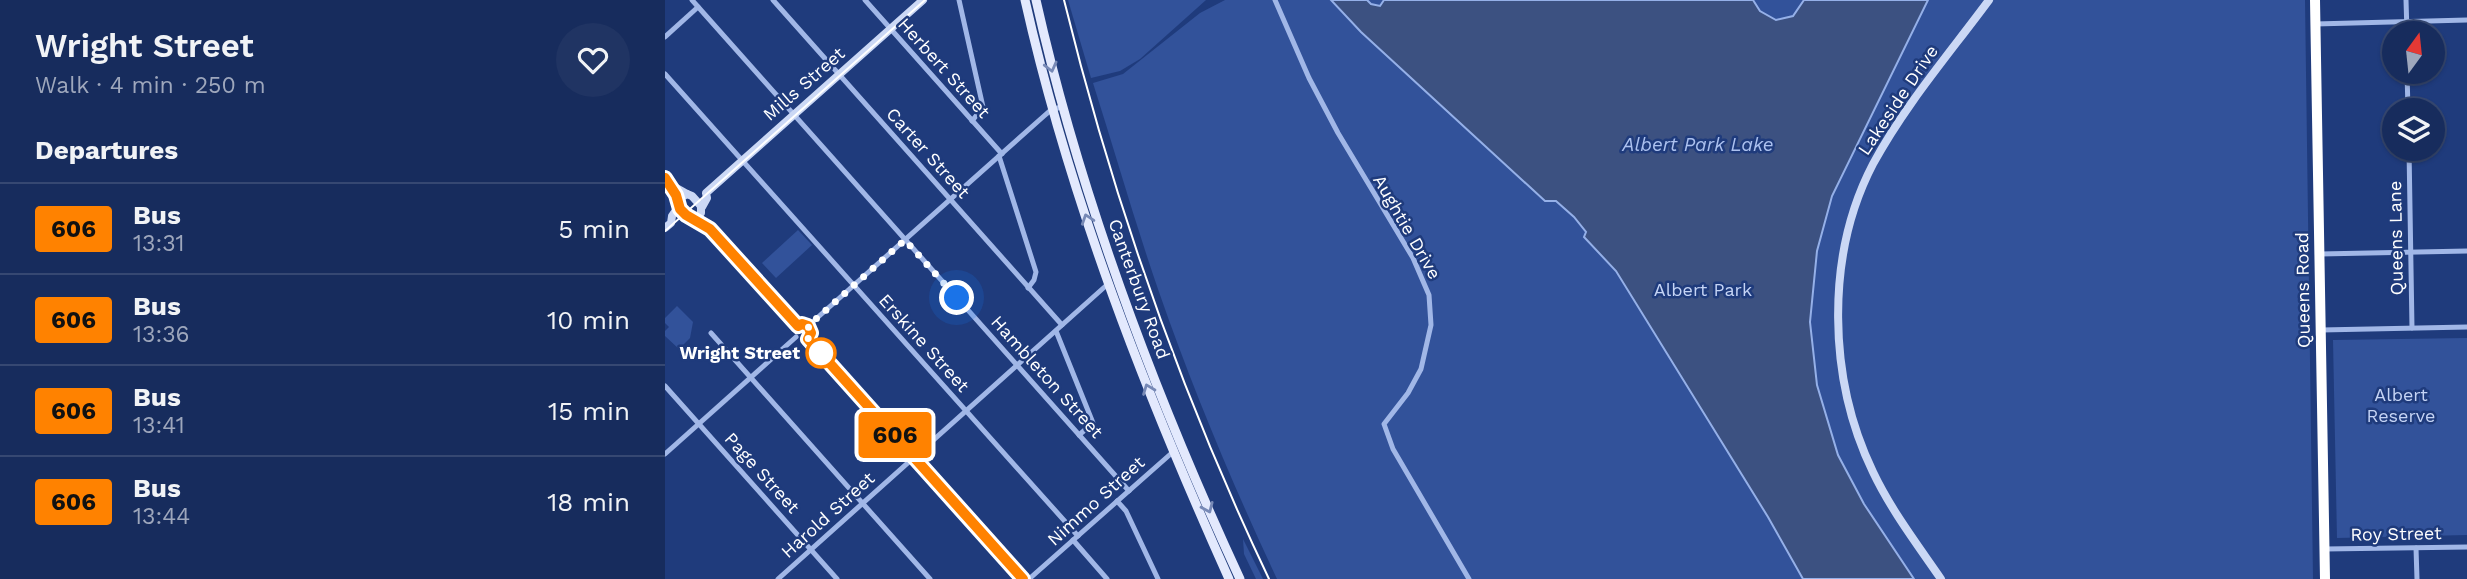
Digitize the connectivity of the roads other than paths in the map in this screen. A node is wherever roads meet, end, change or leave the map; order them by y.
1 (692, 0) edge
2 (773, 0) edge
3 (865, 0) edge
4 (923, 0) edge
5 (959, 0) edge
6 (1025, 0) edge
7 (1036, 0) edge
8 (1275, 0) edge
9 (1989, 0) edge
10 (2315, 0) edge
11 (2406, 0) edge
12 (698, 7) junction
13 (2467, 20) edge
14 (2406, 21) edge
15 (2436, 21) edge
16 (2382, 23) edge
17 (2315, 24) junction
18 (891, 29) junction
19 (665, 37) edge
20 (665, 74) edge
21 (839, 75) junction
22 (1056, 108) junction
23 (794, 114) junction
24 (972, 121) junction
25 (1000, 155) junction
26 (742, 160) junction
27 (2409, 161) edge
28 (668, 181) edge
29 (706, 193) junction
30 (688, 195) junction
31 (950, 200) junction
32 (679, 204) junction
33 (702, 209) junction
34 (692, 218) junction
35 (668, 226) edge
36 (710, 229) junction
37 (905, 240) junction
38 (2467, 251) edge
39 (2411, 252) junction
40 (2320, 254) junction
41 (1116, 276) junction
42 (1108, 284) junction
43 (854, 285) junction
44 (1028, 288) junction
45 (1062, 325) junction
46 (798, 326) junction
47 (808, 326) junction
48 (2467, 327) edge
49 (2412, 328) junction
50 (2321, 330) junction
51 (1056, 331) junction
52 (711, 333) dead end
53 (796, 337) junction
54 (808, 339) junction
55 (1017, 365) junction
56 (750, 378) junction
57 (665, 386) edge
58 (966, 412) junction
59 (699, 424) junction
60 (1079, 435) junction
61 (1181, 445) junction
62 (1173, 452) junction
63 (665, 454) edge
64 (914, 457) junction
65 (1129, 491) junction
66 (1117, 501) junction
67 (863, 504) junction
68 (1076, 538) junction
69 (2467, 547) edge
70 (2416, 548) junction
71 (811, 549) junction
72 (2325, 549) junction
73 (778, 579) edge
74 (837, 579) edge
75 (930, 579) edge
76 (1023, 579) edge
77 (1030, 579) edge
78 (1107, 579) edge
79 (1158, 579) edge
80 (1229, 579) edge
81 (1240, 579) edge
82 (1469, 579) edge
83 (1941, 579) edge
84 (2325, 579) edge
85 (2417, 579) edge

1 - 12 street, Hambleton Street
2 - 21 street, Carter Street
3 - 18 street, Herbert Street
4 - 18 street, Mills Street
5 - 24 street
6 - 22 main road, Canterbury Road
7 -> 22 main road, Canterbury Road
8 - 82 street, Aughtie Drive
9 - 83 street, Lakeside Drive
10 - 17 highway, Queens Road
11 - 14 street
12 - 19 street
12 - 23 street, Hambleton Street
13 - 15 street
16 - 17 street
17 - 40 highway, Queens Road
18 - 21 street, Mills Street
18 - 24 street, Herbert Street
20 - 26 street, Erskine Street
21 - 23 street, Mills Street
21 - 31 street, Carter Street
22 - 25 street
22 - 41 main road, Canterbury Road
42 -> 22 main road, Canterbury Road
23 - 26 street, Mills Street
23 - 37 street, Hambleton Street
24 - 25 street, Herbert Street
25 - 31 street
25 - 44 street
26 - 29 street, Mills Street
26 - 43 street, Erskine Street
27 - 39 street, Queens Lane
28 - 30 street
28 - 32 street
29 - 30 street
29 - 33 street
30 - 32 street
30 - 33 street
31 - 37 street
31 - 44 street, Carter Street
32 - 34 street
32 - 35 street
33 - 34 street
33 - 36 street
34 - 35 street
34 - 36 street
36 - 46 street
37 - 43 street
37 - 55 street, Hambleton Street
38 - 39 street
39 - 40 street
39 - 49 street, Queens Lane
40 - 50 highway, Queens Road
41 - 42 street, Harold Street
41 - 61 main road, Canterbury Road
42 - 45 street, Harold Street
62 -> 42 main road, Canterbury Road
43 - 47 street
43 - 58 street, Erskine Street
44 - 45 street, Carter Street
45 - 51 street, Harold Street
46 - 47 street
46 - 53 street
47 - 54 street
48 - 49 street
49 - 50 street
50 - 72 highway, Queens Road
51 - 55 street, Harold Street
51 - 60 street
52 - 56 street
53 - 54 street
53 - 56 street
54 - 64 street
55 - 58 street, Harold Street
55 - 60 street, Hambleton Street
56 - 59 street
56 - 67 street
57 - 59 street, Page Street
58 - 64 street, Harold Street
58 - 68 street, Erskine Street
59 - 63 street
59 - 71 street, Page Street
60 - 65 street, Hambleton Street
61 - 62 street, Nimmo Street
61 -> 81 main road, Canterbury Road
62 - 65 street, Nimmo Street
62 - 80 main road, Canterbury Road
64 - 67 street, Harold Street
64 - 76 street
65 - 66 street, Nimmo Street
66 - 68 street, Nimmo Street
66 - 79 street
67 - 71 street, Harold Street
67 - 75 street
68 - 77 street, Nimmo Street
68 - 78 street, Erskine Street
69 - 70 street, Roy Street
70 - 72 street, Roy Street
70 - 85 street
71 - 73 street, Harold Street
71 - 74 street, Page Street
72 - 84 highway, Queens Road

